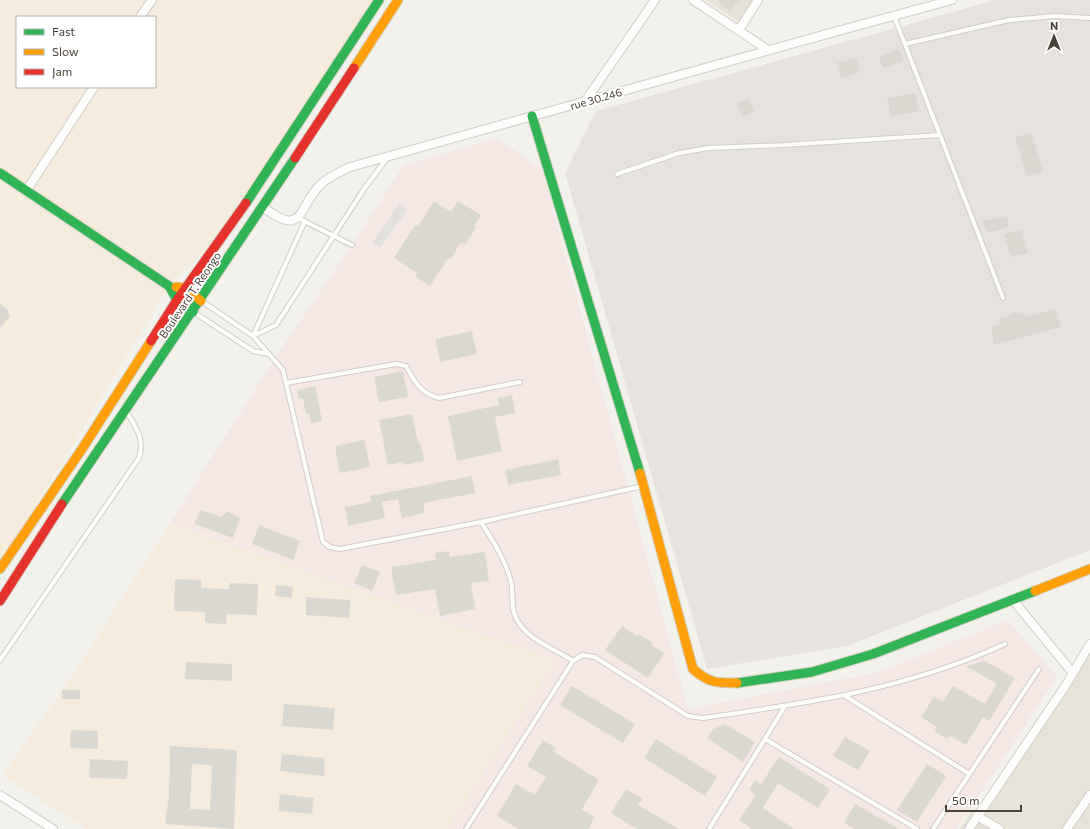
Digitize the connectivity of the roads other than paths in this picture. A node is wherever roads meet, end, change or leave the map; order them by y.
1 (152, 0) edge
2 (379, 0) edge
3 (398, 0) edge
4 (655, 0) edge
5 (693, 0) edge
6 (758, 0) edge
7 (952, 0) edge
8 (141, 16) edge
9 (894, 16) junction
10 (1090, 18) edge
11 (738, 30) junction
12 (905, 44) junction
13 (768, 50) junction
14 (93, 88) edge
15 (584, 103) junction
16 (532, 116) junction
17 (940, 135) junction
18 (388, 156) junction
19 (0, 173) edge
20 (617, 174) dead end
21 (26, 191) junction
22 (263, 207) junction
23 (302, 219) junction
24 (335, 236) junction
25 (352, 245) dead end
26 (169, 286) junction
27 (185, 288) junction
28 (1003, 298) dead end
29 (177, 300) junction
30 (201, 301) junction
31 (193, 312) junction
32 (253, 336) junction
33 (269, 354) junction
34 (520, 382) dead end
35 (286, 383) junction
36 (126, 409) junction
37 (644, 486) junction
38 (480, 522) junction
39 (0, 569) edge
40 (1090, 569) edge
41 (1013, 600) junction
42 (0, 601) edge
43 (1005, 644) dead end
44 (1090, 644) edge
45 (0, 660) edge
46 (573, 661) junction
47 (1039, 669) dead end
48 (1072, 672) junction
49 (845, 696) junction
50 (785, 706) junction
51 (765, 739) junction
52 (968, 773) junction
53 (0, 795) edge
54 (1090, 796) edge
55 (977, 816) junction
56 (54, 829) edge
57 (466, 829) edge
58 (709, 829) edge
59 (917, 829) edge
60 (933, 829) edge
61 (969, 829) edge
62 (999, 829) edge
63 (1067, 829) edge

1 - 8 street
2 - 27 main road, Boulevard T. Reongo
3 - 22 main road, Boulevard T. Reongo
4 - 15 street
5 - 11 street
6 - 11 street
7 - 9 street, rue 30.246
9 - 12 lane
9 - 13 street, rue 30.246
10 - 12 lane
11 - 13 street
12 - 17 lane
13 - 15 street, rue 30.246
14 - 21 street
15 - 16 street, rue 30.246
16 - 18 street, rue 30.246
16 - 37 main road
17 - 20 lane
17 - 28 lane
18 - 23 street, rue 30.246
18 - 24 lane
19 - 21 main road
21 - 26 main road
22 - 23 street
22 - 30 main road, Boulevard T. Reongo
23 - 24 lane
23 - 32 lane
24 - 25 lane
24 - 32 lane
26 - 27 main road
26 - 29 main road
27 - 29 main road, Boulevard T. Reongo
27 - 30 main road
29 - 31 main road
29 - 39 main road, Boulevard T. Reongo
30 - 31 main road, Boulevard T. Reongo
30 - 32 lane
31 - 33 lane
31 - 36 main road, Boulevard T. Reongo
32 - 33 lane
33 - 35 lane
34 - 35 lane
35 - 38 lane
36 - 42 main road, Boulevard T. Reongo
36 - 45 lane
37 - 38 lane
37 - 41 main road
38 - 46 lane
40 - 41 main road
41 - 48 street
43 - 49 lane
44 - 48 street
46 - 50 lane
46 - 57 lane
47 - 52 lane
48 - 55 street
49 - 50 lane
49 - 52 lane
50 - 51 lane
51 - 58 lane
51 - 59 lane
52 - 60 lane
53 - 56 street
54 - 63 street
55 - 61 street
55 - 62 street

